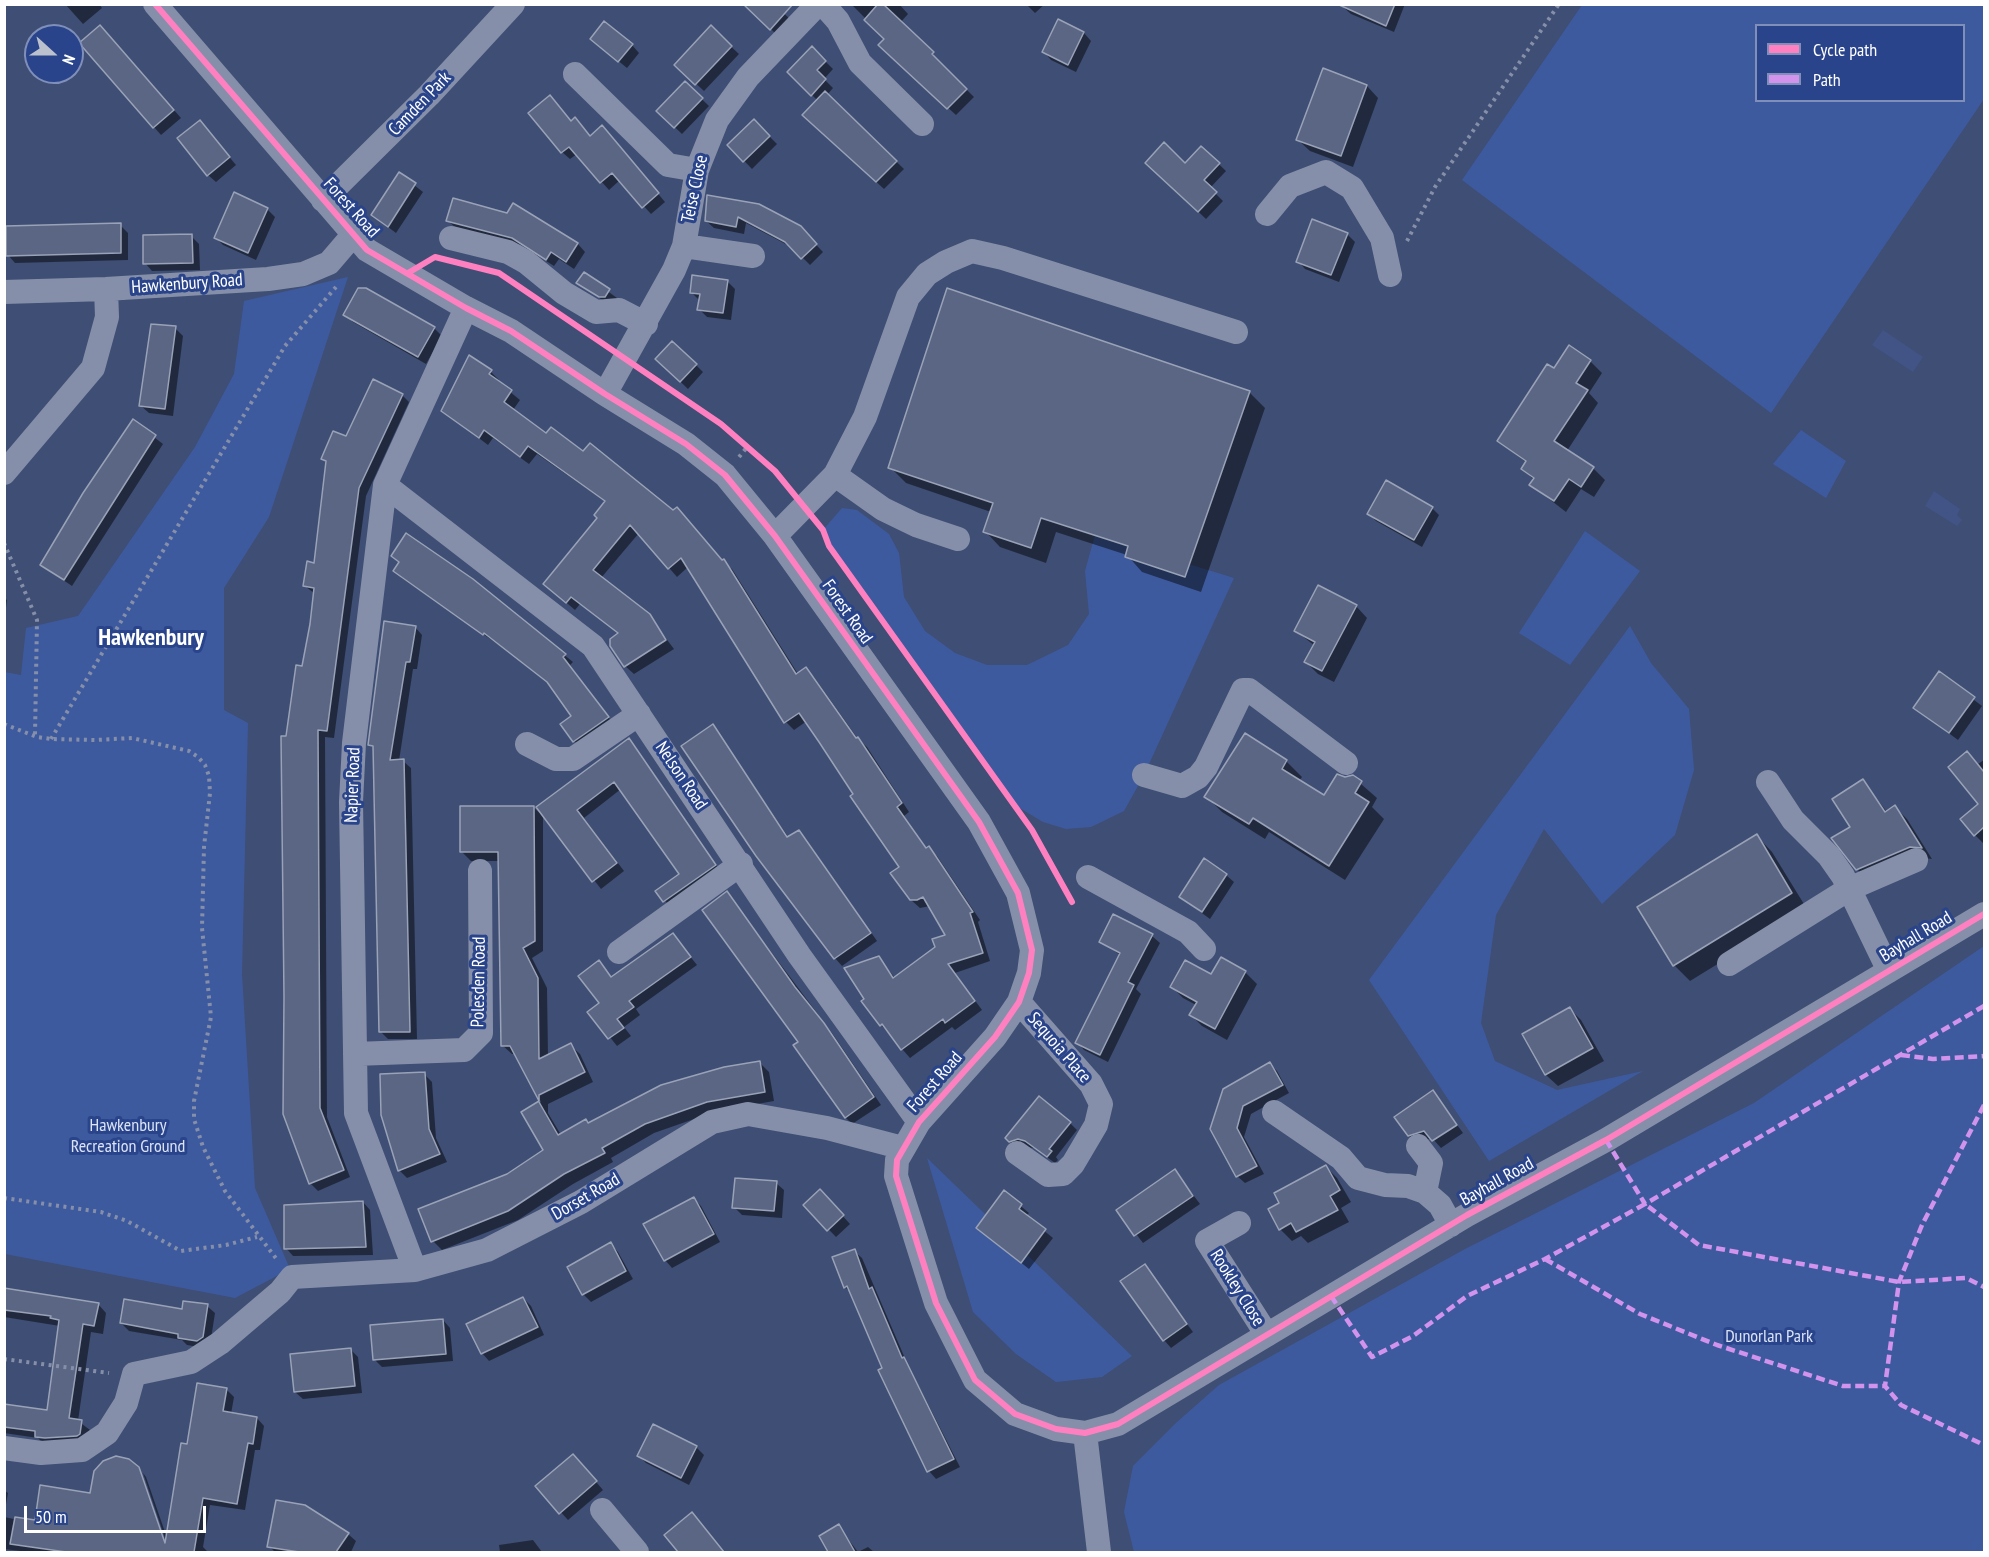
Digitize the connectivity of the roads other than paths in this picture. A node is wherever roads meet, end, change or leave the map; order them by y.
1 (155, 4) edge
2 (513, 4) edge
3 (818, 4) edge
4 (823, 4) edge
5 (575, 74) dead end
6 (922, 124) dead end
7 (697, 170) junction
8 (323, 200) junction
9 (1267, 214) dead end
10 (353, 235) junction
11 (460, 245) dead end
12 (684, 246) junction
13 (747, 249) dead end
14 (1390, 275) road end
15 (106, 289) junction
16 (4, 292) edge
17 (465, 309) junction
18 (646, 324) junction
19 (1236, 332) dead end
20 (605, 394) junction
21 (9, 462) edge
22 (835, 475) junction
23 (385, 485) junction
24 (774, 536) junction
25 (958, 539) dead end
26 (639, 714) junction
27 (527, 744) dead end
28 (1346, 763) dead end
29 (1144, 775) dead end
30 (1768, 782) dead end
31 (1916, 860) dead end
32 (741, 864) junction
33 (480, 871) dead end
34 (1088, 877) dead end
35 (1849, 890) junction
36 (1984, 914) edge
37 (1204, 950) dead end
38 (619, 952) dead end
39 (1729, 964) dead end
40 (1889, 971) junction
41 (1019, 1002) junction
42 (355, 1054) junction
43 (1274, 1112) dead end
44 (919, 1122) junction
45 (1418, 1146) dead end
46 (903, 1148) junction
47 (1017, 1153) dead end
48 (1425, 1191) junction
49 (1239, 1223) dead end
50 (1451, 1225) junction
51 (415, 1270) junction
52 (1267, 1335) junction
53 (1015, 1414) joint
54 (1085, 1433) junction
55 (4, 1448) edge
56 (602, 1510) dead end
57 (637, 1552) edge
58 (1099, 1552) edge

1 - 8 street, Forest Road
2 - 8 street, Camden Park
3 - 7 street, Teise Close
4 - 6 street
5 - 7 street
7 - 12 street, Teise Close
8 - 10 street, Forest Road
9 - 14 street
10 - 15 street, Hawkenbury Road
10 - 17 street, Forest Road
11 - 18 street
12 - 13 street
12 - 18 street, Teise Close
15 - 16 street, Hawkenbury Road
15 - 21 street
17 - 20 street, Forest Road
17 - 23 street, Napier Road
18 - 20 street, Teise Close
19 - 22 street
20 - 24 street, Forest Road
22 - 24 street
22 - 25 street
23 - 26 street, Nelson Road
23 - 42 street, Napier Road
24 - 41 street, Forest Road
26 - 27 street
26 - 32 street, Nelson Road
28 - 29 street
30 - 35 street
31 - 35 street
32 - 38 street
32 - 44 street, Nelson Road
33 - 42 street, Polesden Road
34 - 37 street
35 - 39 street
35 - 40 street
36 - 40 street, Bayhall Road
40 - 50 street, Bayhall Road
41 - 44 street, Forest Road
41 - 47 street, Sequoia Place
42 - 51 street, Napier Road
43 - 48 street
44 - 46 street, Forest Road
45 - 48 street
46 - 51 street, Dorset Road
46 - 53 street, Forest Road
48 - 50 street
49 - 52 street, Rookley Close
50 - 52 street, Bayhall Road
51 - 55 street, Dorset Road
52 - 54 street, Bayhall Road
53 - 54 street, Bayhall Road
54 - 58 street
56 - 57 street

